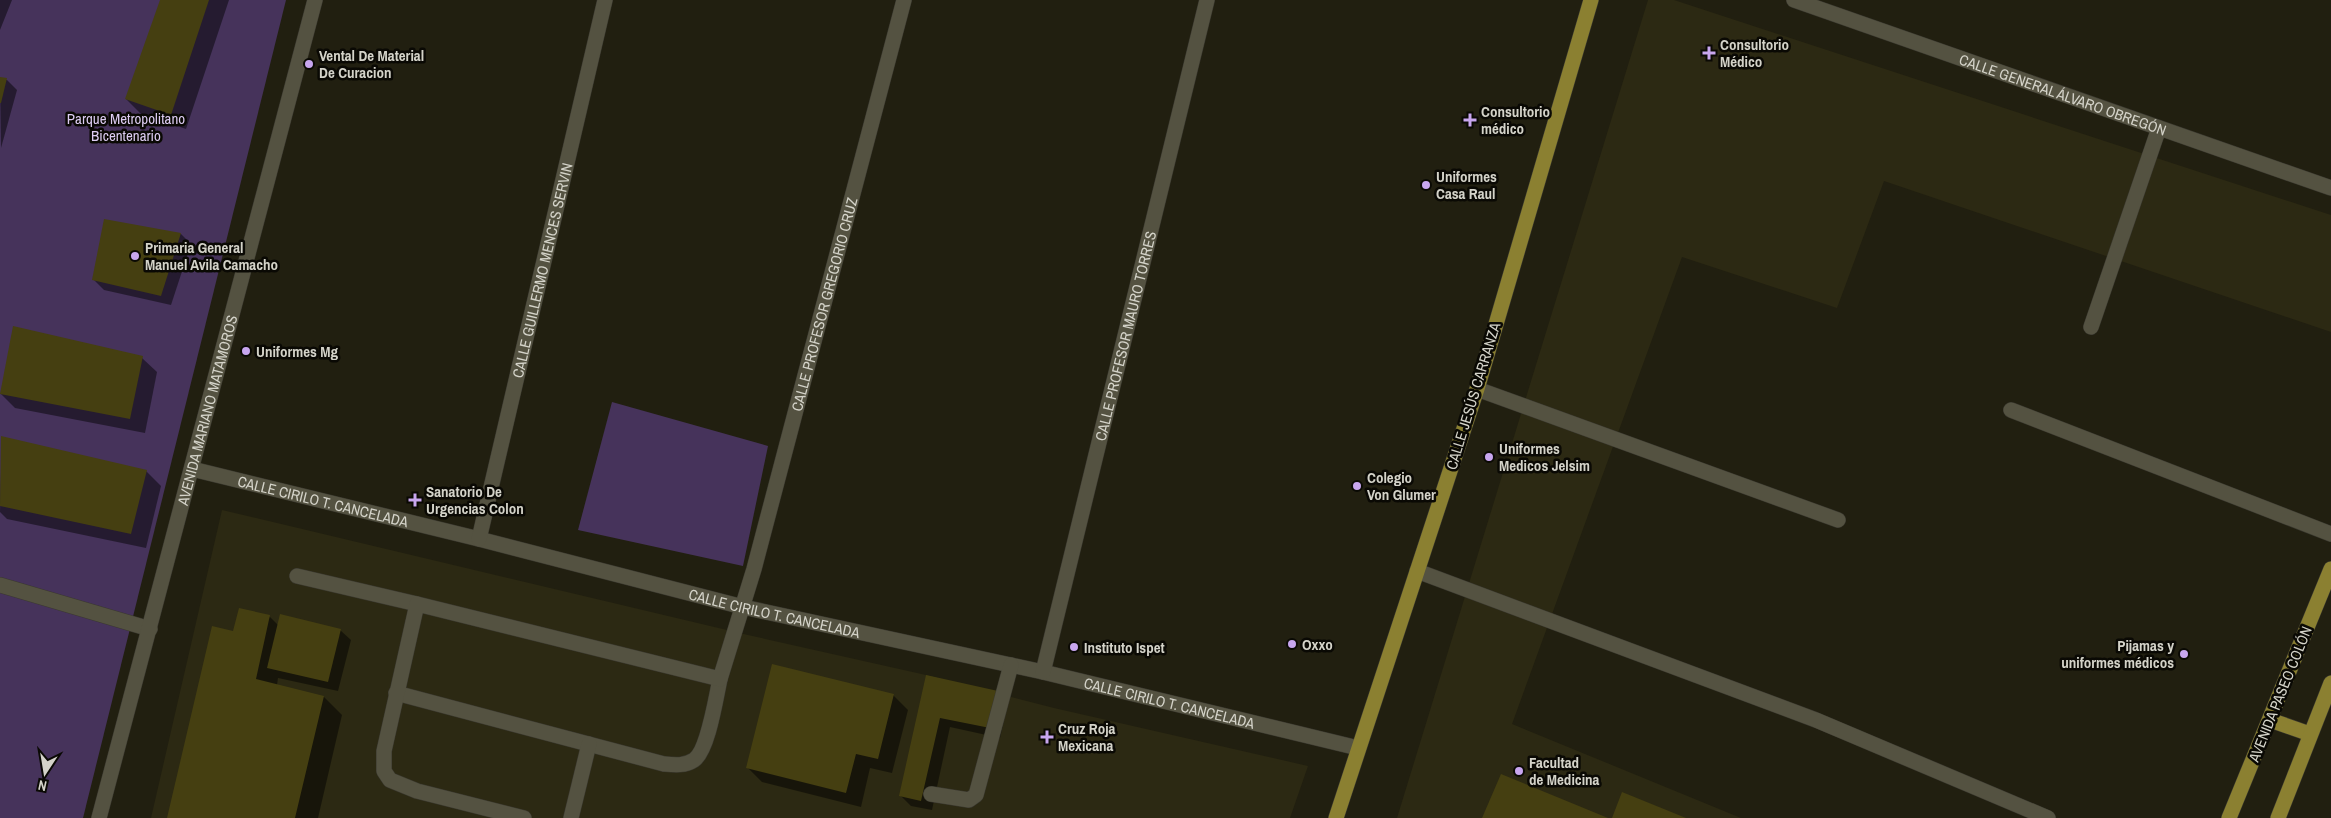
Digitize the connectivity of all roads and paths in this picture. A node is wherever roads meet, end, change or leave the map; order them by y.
1 (315, 0) edge
2 (605, 0) edge
3 (904, 0) edge
4 (1206, 0) edge
5 (1591, 0) edge
6 (1794, 0) edge
7 (2159, 128) junction
8 (2331, 188) edge
9 (2091, 327) dead end
10 (1477, 389) junction
11 (2011, 410) dead end
12 (192, 469) junction
13 (1838, 520) dead end
14 (2331, 534) edge
15 (479, 539) junction
16 (2331, 569) edge
17 (1416, 571) junction
18 (297, 576) dead end
19 (0, 584) edge
20 (417, 604) junction
21 (743, 607) junction
22 (150, 629) junction
23 (1011, 665) junction
24 (1043, 672) junction
25 (720, 679) junction
26 (2331, 683) edge
27 (396, 693) junction
28 (2270, 720) junction
29 (2310, 734) junction
30 (589, 744) junction
31 (1358, 748) junction
32 (931, 794) dead end
33 (99, 818) edge
34 (524, 818) edge
35 (571, 818) edge
36 (1336, 818) edge
37 (2048, 818) edge
38 (2229, 818) edge
39 (2278, 818) edge

1 - 12 street, AVENIDA MARIANO MATAMOROS
2 - 15 street, CALLE GUILLERMO MENCES SERVIN
3 - 21 street, CALLE PROFESOR GREGORIO CRUZ
4 - 24 street, CALLE PROFESOR MAURO TORRES
5 - 10 main road, CALLE JESÚS CARRANZA
6 - 7 street, CALLE GENERAL ÁLVARO OBREGÓN
7 - 8 street, CALLE GENERAL ÁLVARO OBREGÓN
7 - 9 street
10 - 13 street
10 - 17 main road, CALLE JESÚS CARRANZA
11 - 14 street
12 - 15 street, CALLE CIRILO T. CANCELADA
12 - 22 street, AVENIDA MARIANO MATAMOROS
15 - 21 street, CALLE CIRILO T. CANCELADA
16 - 28 main road, AVENIDA PASEO COLÓN
17 - 31 main road, CALLE JESÚS CARRANZA
17 - 37 street
18 - 20 street
19 - 22 street
20 - 25 street
20 - 27 street
21 - 23 street, CALLE CIRILO T. CANCELADA
21 - 25 street, CALLE PROFESOR GREGORIO CRUZ
22 - 33 street, AVENIDA MARIANO MATAMOROS
23 - 24 street, CALLE CIRILO T. CANCELADA
23 - 32 street
24 - 31 street, CALLE CIRILO T. CANCELADA
25 - 30 street, CALLE PROFESOR GREGORIO CRUZ
26 - 29 main road
27 - 30 street, CALLE PROFESOR GREGORIO CRUZ
27 - 34 street
28 - 29 main road
28 - 38 main road, AVENIDA PASEO COLÓN
29 - 39 main road
30 - 35 street
31 - 36 main road, CALLE JESÚS CARRANZA

